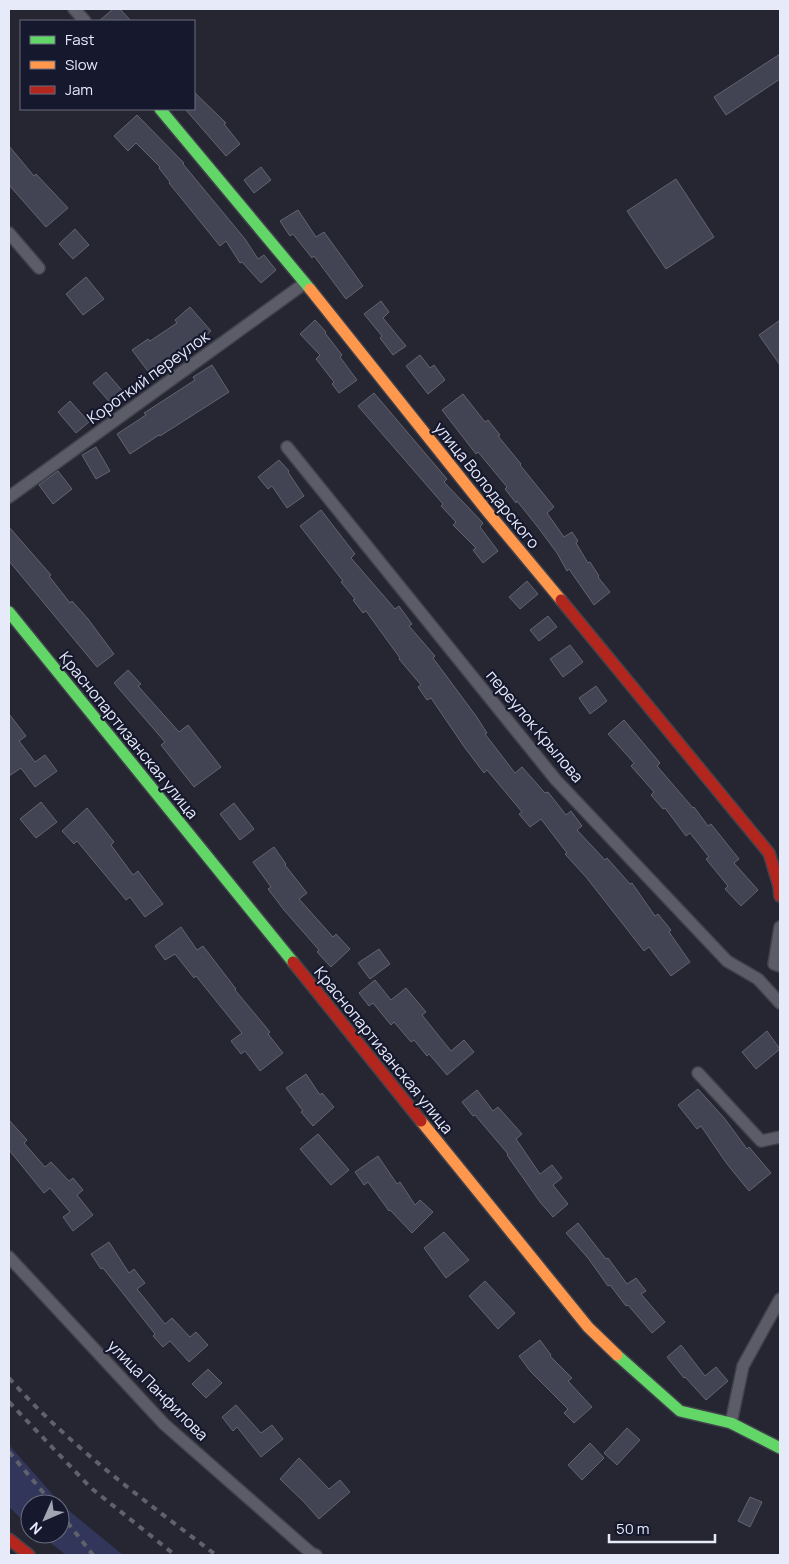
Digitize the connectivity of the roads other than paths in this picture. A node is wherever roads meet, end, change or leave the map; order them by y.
1 (74, 9) edge
2 (84, 20) edge
3 (161, 110) edge
4 (9, 233) edge
5 (39, 268) dead end
6 (305, 283) junction
7 (287, 448) dead end
8 (9, 497) edge
9 (9, 612) edge
10 (780, 891) edge
11 (780, 927) edge
12 (777, 965) edge
13 (758, 979) junction
14 (780, 1003) edge
15 (698, 1073) dead end
16 (780, 1127) edge
17 (780, 1137) edge
18 (9, 1257) edge
19 (780, 1300) edge
20 (731, 1423) junction
21 (780, 1448) edge
22 (9, 1539) edge
23 (29, 1555) edge
24 (316, 1555) edge

1 - 2 street
3 - 6 street, улица Володарского
4 - 5 street
6 - 8 street, Короткий переулок
6 - 10 street, улица Володарского
7 - 13 street, переулок Крылова
9 - 20 street, Краснопартизанская улица
11 - 12 street
12 - 13 street
13 - 14 street, переулок Крылова
15 - 17 street
16 - 17 street
18 - 24 street, улица Панфилова
19 - 20 street
20 - 21 street, Краснопартизанская улица
22 - 23 street

